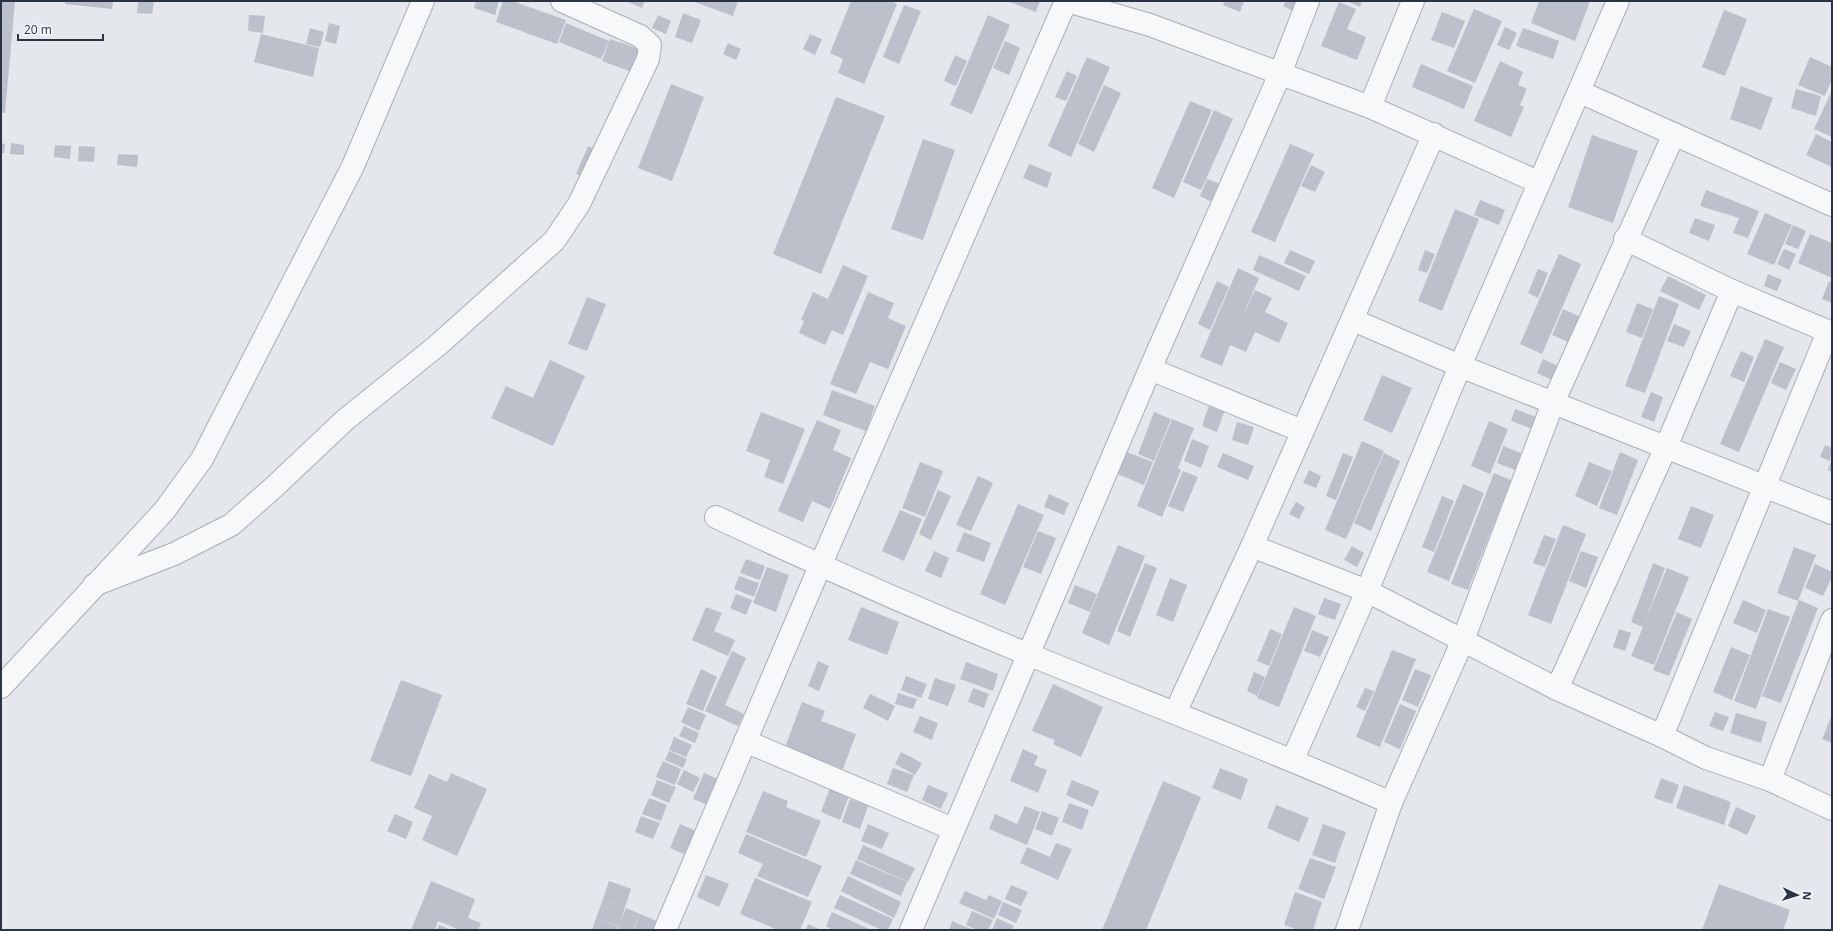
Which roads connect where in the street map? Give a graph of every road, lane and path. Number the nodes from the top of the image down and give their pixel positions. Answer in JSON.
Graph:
{"nodes":[{"id":1,"x":423,"y":1,"type":"edge"},
{"id":2,"x":562,"y":1,"type":"edge"},
{"id":3,"x":1067,"y":1,"type":"edge"},
{"id":4,"x":1308,"y":1,"type":"edge"},
{"id":5,"x":1413,"y":1,"type":"edge"},
{"id":6,"x":1618,"y":1,"type":"edge"},
{"id":7,"x":1280,"y":74,"type":"junction"},
{"id":8,"x":1580,"y":92,"type":"junction"},
{"id":9,"x":1370,"y":107,"type":"junction"},
{"id":10,"x":1434,"y":134,"type":"junction"},
{"id":11,"x":1674,"y":134,"type":"junction"},
{"id":12,"x":1538,"y":182,"type":"junction"},
{"id":13,"x":1832,"y":205,"type":"edge"},
{"id":14,"x":1625,"y":239,"type":"junction"},
{"id":15,"x":1732,"y":291,"type":"junction"},
{"id":16,"x":1353,"y":320,"type":"junction"},
{"id":17,"x":1830,"y":332,"type":"edge"},
{"id":18,"x":1460,"y":366,"type":"junction"},
{"id":19,"x":1150,"y":369,"type":"junction"},
{"id":20,"x":1553,"y":402,"type":"junction"},
{"id":21,"x":1302,"y":431,"type":"junction"},
{"id":22,"x":1666,"y":448,"type":"junction"},
{"id":23,"x":1765,"y":487,"type":"junction"},
{"id":24,"x":1832,"y":513,"type":"edge"},
{"id":25,"x":716,"y":517,"type":"dead end"},
{"id":26,"x":1252,"y":546,"type":"junction"},
{"id":27,"x":820,"y":566,"type":"junction"},
{"id":28,"x":94,"y":585,"type":"junction"},
{"id":29,"x":1367,"y":591,"type":"junction"},
{"id":30,"x":1832,"y":620,"type":"edge"},
{"id":31,"x":1463,"y":640,"type":"junction"},
{"id":32,"x":1028,"y":654,"type":"junction"},
{"id":33,"x":1,"y":687,"type":"edge"},
{"id":34,"x":1557,"y":689,"type":"junction"},
{"id":35,"x":1175,"y":713,"type":"junction"},
{"id":36,"x":1662,"y":736,"type":"junction"},
{"id":37,"x":745,"y":741,"type":"junction"},
{"id":38,"x":1293,"y":759,"type":"junction"},
{"id":39,"x":1770,"y":780,"type":"junction"},
{"id":40,"x":1391,"y":803,"type":"junction"},
{"id":41,"x":1832,"y":809,"type":"edge"},
{"id":42,"x":953,"y":829,"type":"junction"},
{"id":43,"x":665,"y":930,"type":"edge"},
{"id":44,"x":911,"y":930,"type":"edge"},
{"id":45,"x":1347,"y":930,"type":"edge"}],
"edges":[{"from":1,"to":28,"type":"street"},
{"from":2,"to":28,"type":"street"},
{"from":3,"to":7,"type":"street"},
{"from":3,"to":27,"type":"street"},
{"from":4,"to":7,"type":"street"},
{"from":5,"to":9,"type":"street"},
{"from":6,"to":8,"type":"street"},
{"from":7,"to":9,"type":"street"},
{"from":7,"to":19,"type":"street"},
{"from":8,"to":11,"type":"street"},
{"from":8,"to":12,"type":"street"},
{"from":9,"to":10,"type":"street"},
{"from":10,"to":12,"type":"street"},
{"from":10,"to":16,"type":"street"},
{"from":11,"to":13,"type":"street"},
{"from":11,"to":14,"type":"street"},
{"from":12,"to":18,"type":"street"},
{"from":14,"to":15,"type":"street"},
{"from":14,"to":20,"type":"street"},
{"from":15,"to":17,"type":"street"},
{"from":15,"to":22,"type":"street"},
{"from":16,"to":18,"type":"street"},
{"from":16,"to":21,"type":"street"},
{"from":17,"to":23,"type":"street"},
{"from":18,"to":20,"type":"street"},
{"from":18,"to":29,"type":"street"},
{"from":19,"to":21,"type":"street"},
{"from":19,"to":32,"type":"street"},
{"from":20,"to":22,"type":"street"},
{"from":20,"to":31,"type":"street"},
{"from":21,"to":26,"type":"street"},
{"from":22,"to":23,"type":"street"},
{"from":22,"to":34,"type":"street"},
{"from":23,"to":24,"type":"street"},
{"from":23,"to":36,"type":"street"},
{"from":25,"to":27,"type":"street"},
{"from":26,"to":29,"type":"street"},
{"from":26,"to":35,"type":"street"},
{"from":27,"to":32,"type":"street"},
{"from":27,"to":37,"type":"street"},
{"from":28,"to":33,"type":"street"},
{"from":29,"to":31,"type":"street"},
{"from":29,"to":38,"type":"street"},
{"from":30,"to":39,"type":"street"},
{"from":31,"to":34,"type":"street"},
{"from":31,"to":40,"type":"street"},
{"from":32,"to":35,"type":"street"},
{"from":32,"to":42,"type":"street"},
{"from":34,"to":36,"type":"street"},
{"from":35,"to":38,"type":"street"},
{"from":36,"to":39,"type":"street"},
{"from":37,"to":42,"type":"street"},
{"from":37,"to":43,"type":"street"},
{"from":38,"to":40,"type":"street"},
{"from":39,"to":41,"type":"street"},
{"from":40,"to":45,"type":"street"},
{"from":42,"to":44,"type":"street"}]}
